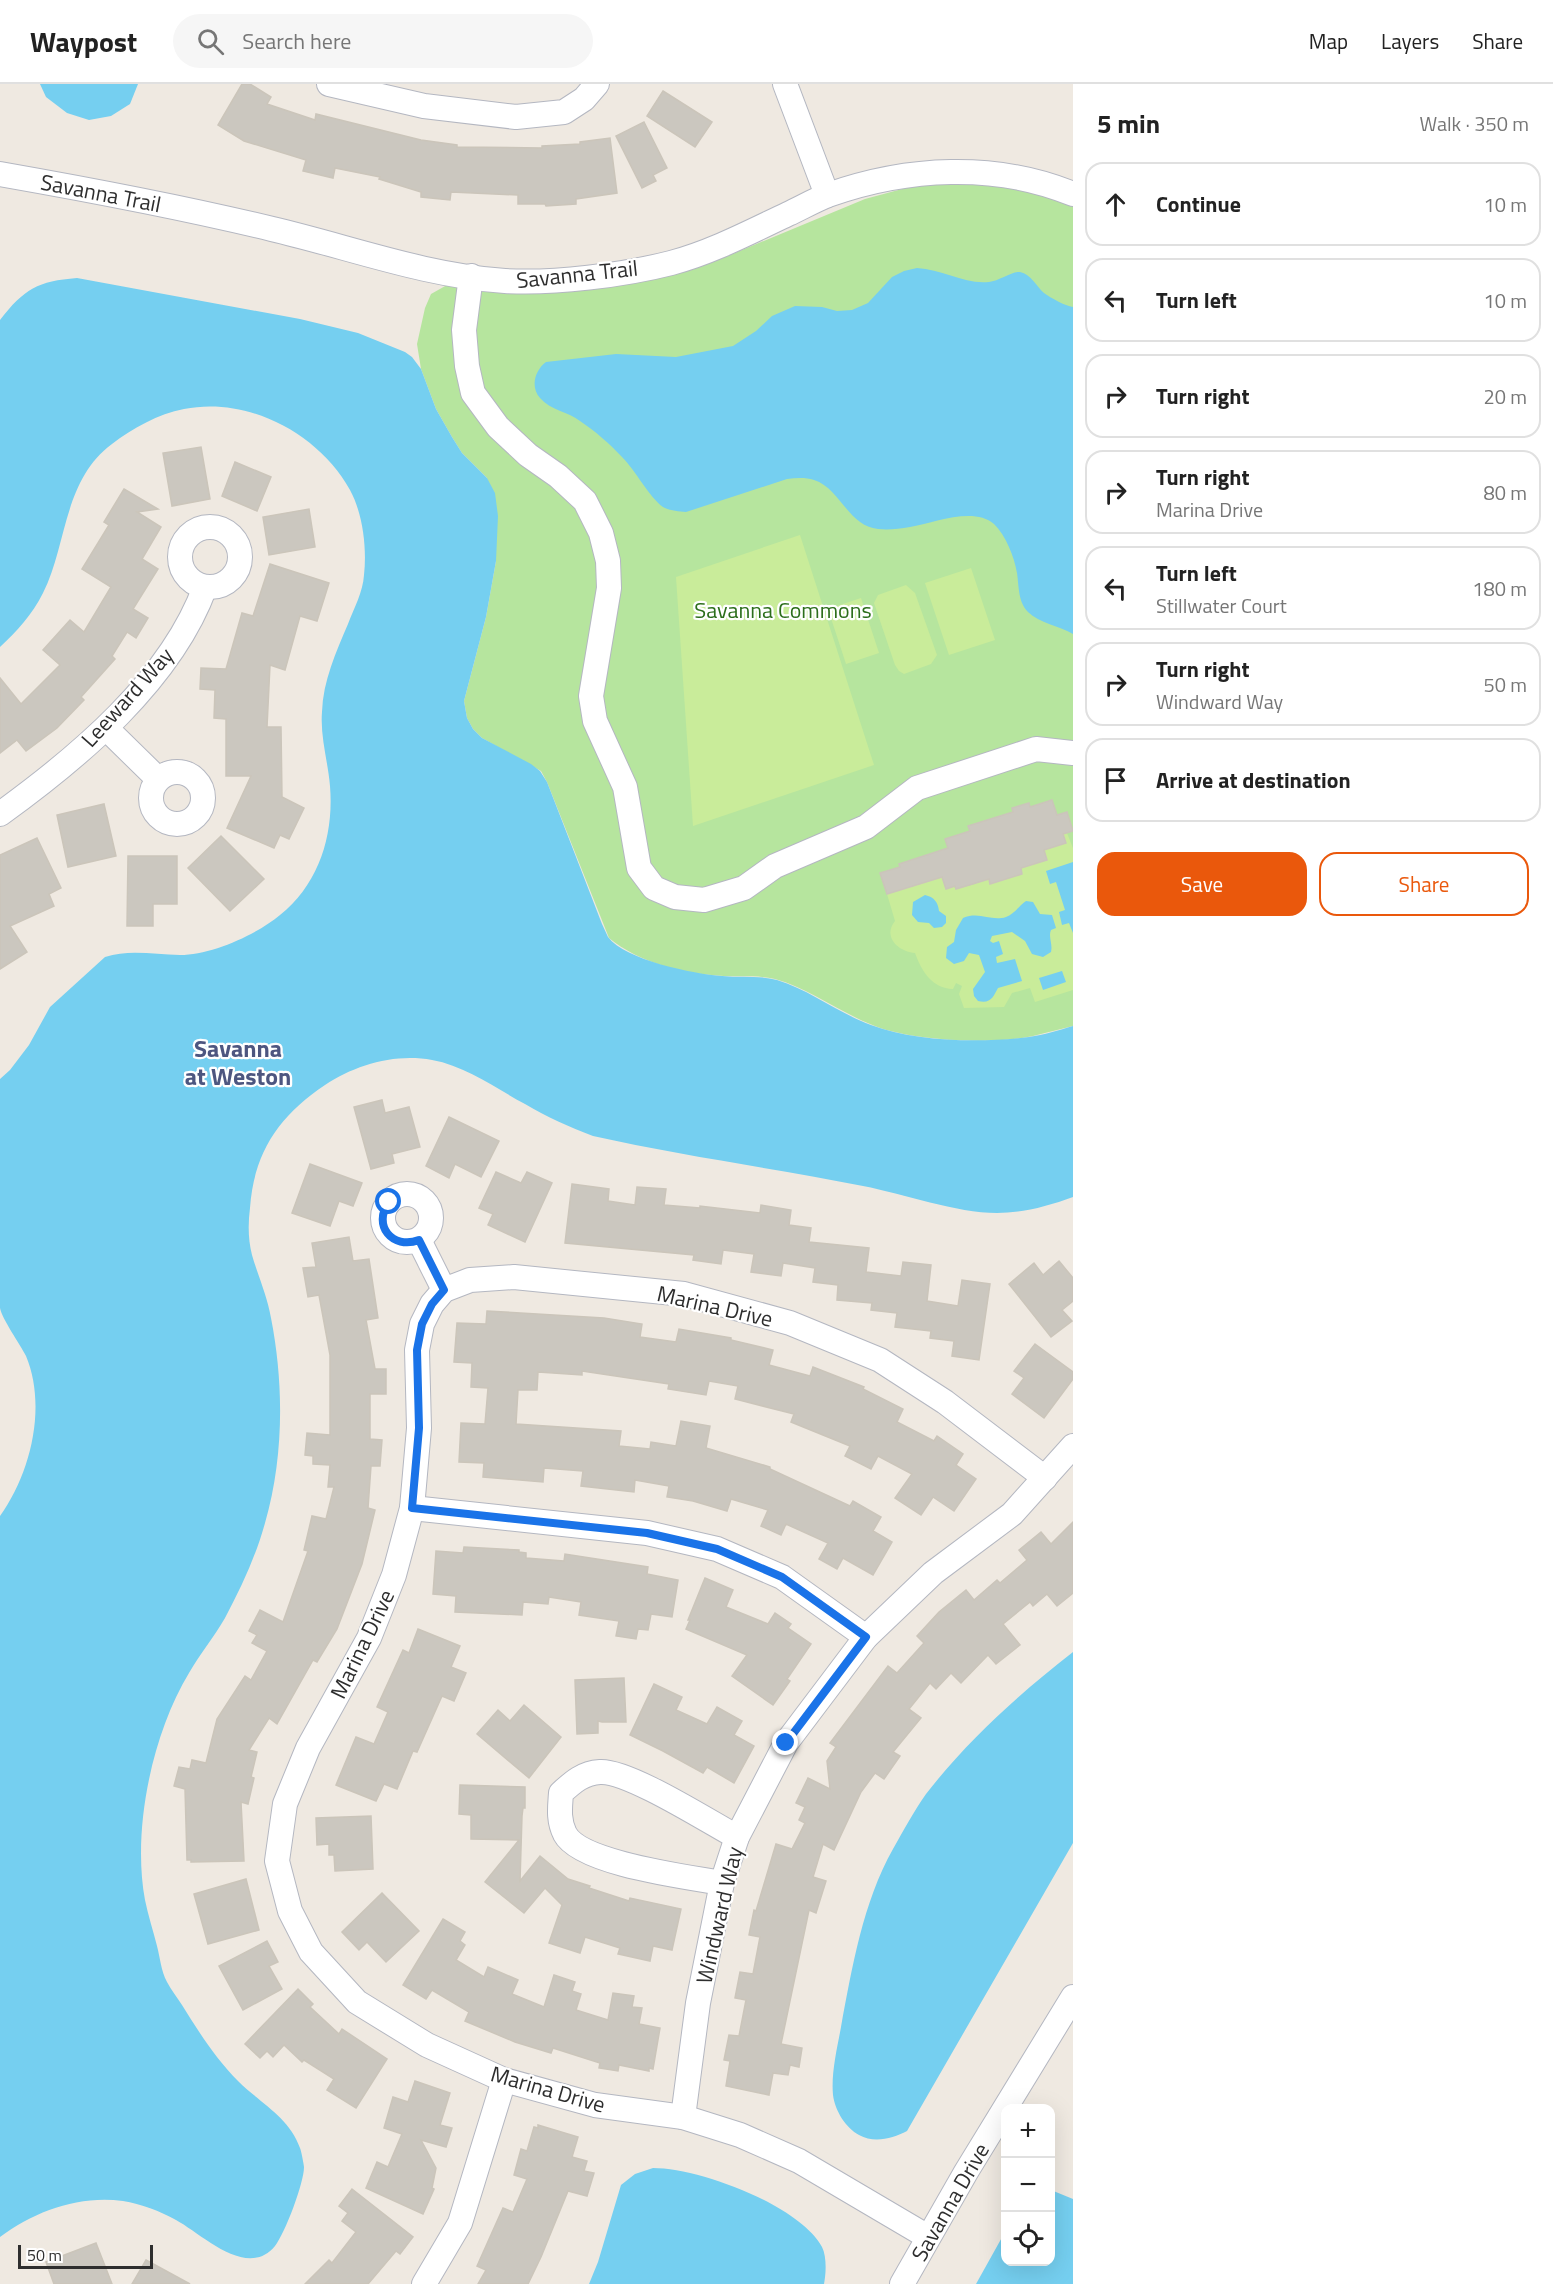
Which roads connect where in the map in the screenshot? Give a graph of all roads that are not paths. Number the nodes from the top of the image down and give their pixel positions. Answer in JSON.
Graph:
{"nodes":[{"id":1,"x":329,"y":84,"type":"edge"},
{"id":2,"x":597,"y":84,"type":"edge"},
{"id":3,"x":785,"y":84,"type":"edge"},
{"id":4,"x":0,"y":174,"type":"edge"},
{"id":5,"x":1073,"y":194,"type":"edge"},
{"id":6,"x":827,"y":195,"type":"junction"},
{"id":7,"x":471,"y":276,"type":"junction"},
{"id":8,"x":205,"y":586,"type":"dead end"},
{"id":9,"x":106,"y":728,"type":"junction"},
{"id":10,"x":1073,"y":753,"type":"edge"},
{"id":11,"x":158,"y":779,"type":"dead end"},
{"id":12,"x":0,"y":814,"type":"edge"},
{"id":13,"x":419,"y":1240,"type":"dead end"},
{"id":14,"x":444,"y":1290,"type":"junction"},
{"id":15,"x":1073,"y":1446,"type":"edge"},
{"id":16,"x":1045,"y":1478,"type":"junction"},
{"id":17,"x":412,"y":1508,"type":"junction"},
{"id":18,"x":866,"y":1637,"type":"junction"},
{"id":19,"x":737,"y":1837,"type":"junction"},
{"id":20,"x":722,"y":1883,"type":"junction"},
{"id":21,"x":1073,"y":1997,"type":"edge"},
{"id":22,"x":504,"y":2080,"type":"junction"},
{"id":23,"x":682,"y":2117,"type":"junction"},
{"id":24,"x":928,"y":2237,"type":"junction"},
{"id":25,"x":424,"y":2284,"type":"edge"},
{"id":26,"x":902,"y":2284,"type":"edge"}],
"edges":[{"from":1,"to":2,"type":"street"},
{"from":3,"to":6,"type":"street"},
{"from":4,"to":7,"type":"street","name":"Savanna Trail"},
{"from":5,"to":6,"type":"street","name":"Savanna Trail"},
{"from":6,"to":7,"type":"street","name":"Savanna Trail"},
{"from":7,"to":10,"type":"street"},
{"from":8,"to":9,"type":"street","name":"Leeward Way"},
{"from":9,"to":11,"type":"street"},
{"from":9,"to":12,"type":"street","name":"Leeward Way"},
{"from":13,"to":14,"type":"street"},
{"from":14,"to":16,"type":"street","name":"Marina Drive"},
{"from":14,"to":17,"type":"street","name":"Marina Drive"},
{"from":15,"to":16,"type":"street","name":"Windward Way"},
{"from":16,"to":18,"type":"street","name":"Windward Way"},
{"from":17,"to":18,"type":"street"},
{"from":17,"to":22,"type":"street","name":"Marina Drive"},
{"from":18,"to":19,"type":"street","name":"Windward Way"},
{"from":19,"to":20,"type":"street","name":"Windward Way"},
{"from":19,"to":20,"type":"street"},
{"from":20,"to":23,"type":"street","name":"Windward Way"},
{"from":21,"to":24,"type":"street","name":"Savanna Drive"},
{"from":22,"to":23,"type":"street","name":"Marina Drive"},
{"from":22,"to":25,"type":"street"},
{"from":23,"to":24,"type":"street","name":"Marina Drive"},
{"from":24,"to":26,"type":"street","name":"Savanna Drive"}]}
